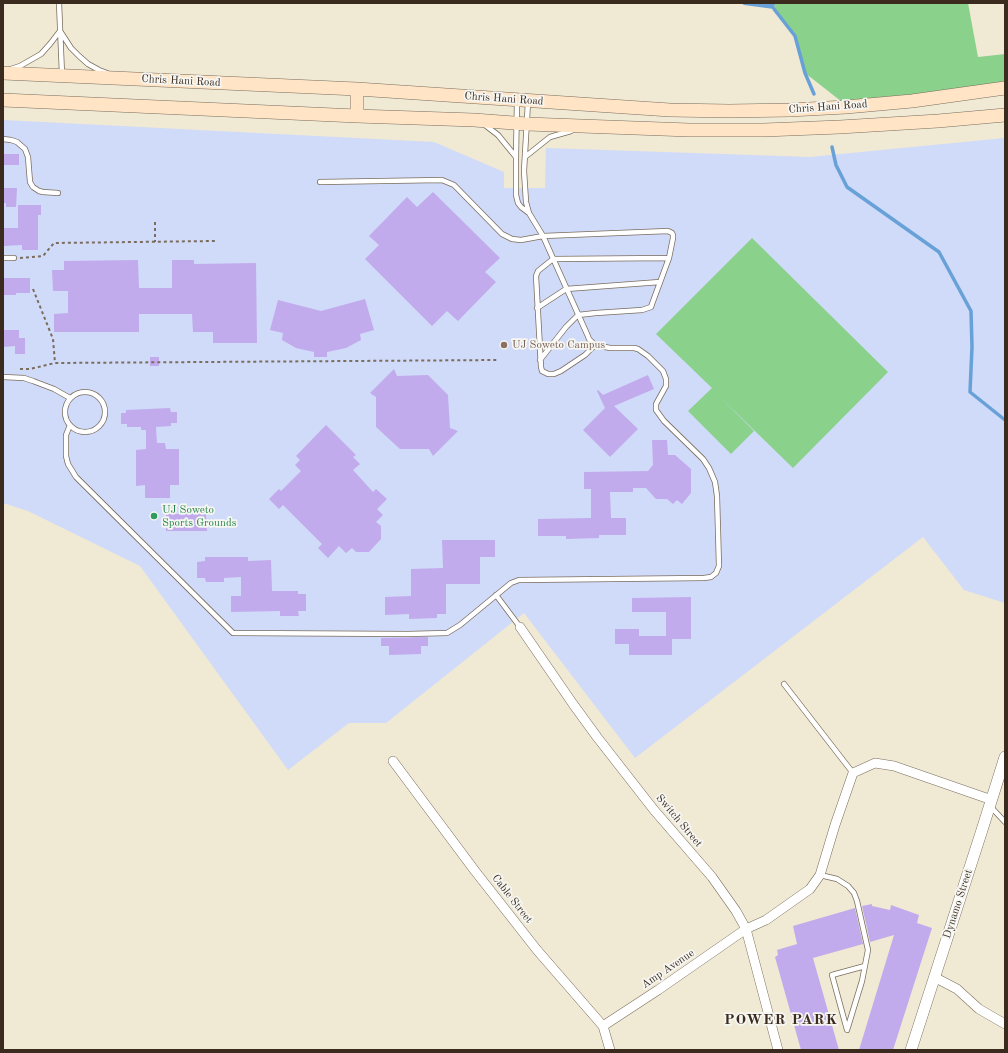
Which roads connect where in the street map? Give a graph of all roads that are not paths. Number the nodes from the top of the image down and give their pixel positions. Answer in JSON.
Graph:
{"nodes":[{"id":1,"x":59,"y":3,"type":"edge"},
{"id":2,"x":60,"y":30,"type":"junction"},
{"id":3,"x":3,"y":72,"type":"edge"},
{"id":4,"x":62,"y":76,"type":"junction"},
{"id":5,"x":122,"y":78,"type":"junction"},
{"id":6,"x":1005,"y":88,"type":"edge"},
{"id":7,"x":357,"y":89,"type":"junction"},
{"id":8,"x":3,"y":100,"type":"edge"},
{"id":9,"x":523,"y":100,"type":"junction"},
{"id":10,"x":1005,"y":114,"type":"edge"},
{"id":11,"x":357,"y":116,"type":"junction"},
{"id":12,"x":474,"y":120,"type":"junction"},
{"id":13,"x":522,"y":123,"type":"junction"},
{"id":14,"x":594,"y":127,"type":"junction"},
{"id":15,"x":3,"y":139,"type":"edge"},
{"id":16,"x":516,"y":157,"type":"junction"},
{"id":17,"x":525,"y":157,"type":"junction"},
{"id":18,"x":320,"y":182,"type":"dead end"},
{"id":19,"x":58,"y":193,"type":"dead end"},
{"id":20,"x":529,"y":213,"type":"junction"},
{"id":21,"x":543,"y":236,"type":"junction"},
{"id":22,"x":3,"y":258,"type":"edge"},
{"id":23,"x":14,"y":258,"type":"road end"},
{"id":24,"x":669,"y":258,"type":"junction"},
{"id":25,"x":553,"y":259,"type":"junction"},
{"id":26,"x":660,"y":282,"type":"junction"},
{"id":27,"x":566,"y":289,"type":"junction"},
{"id":28,"x":537,"y":308,"type":"junction"},
{"id":29,"x":578,"y":316,"type":"junction"},
{"id":30,"x":595,"y":345,"type":"junction"},
{"id":31,"x":540,"y":360,"type":"junction"},
{"id":32,"x":3,"y":377,"type":"edge"},
{"id":33,"x":70,"y":398,"type":"junction"},
{"id":34,"x":70,"y":425,"type":"junction"},
{"id":35,"x":496,"y":595,"type":"junction"},
{"id":36,"x":520,"y":628,"type":"joint"},
{"id":37,"x":784,"y":684,"type":"dead end"},
{"id":38,"x":1005,"y":757,"type":"edge"},
{"id":39,"x":393,"y":761,"type":"dead end"},
{"id":40,"x":853,"y":773,"type":"junction"},
{"id":41,"x":991,"y":803,"type":"junction"},
{"id":42,"x":1005,"y":822,"type":"edge"},
{"id":43,"x":820,"y":875,"type":"junction"},
{"id":44,"x":746,"y":929,"type":"junction"},
{"id":45,"x":865,"y":966,"type":"junction"},
{"id":46,"x":934,"y":977,"type":"junction"},
{"id":47,"x":1005,"y":1024,"type":"edge"},
{"id":48,"x":603,"y":1026,"type":"junction"},
{"id":49,"x":610,"y":1050,"type":"edge"},
{"id":50,"x":778,"y":1050,"type":"edge"},
{"id":51,"x":911,"y":1050,"type":"edge"}],
"edges":[{"from":1,"to":2,"type":"lane"},
{"from":2,"to":3,"type":"lane"},
{"from":2,"to":4,"type":"lane"},
{"from":2,"to":5,"type":"lane"},
{"from":3,"to":4,"type":"main road","name":"Chris Hani Road"},
{"from":4,"to":5,"type":"main road","name":"Chris Hani Road"},
{"from":5,"to":7,"type":"main road","name":"Chris Hani Road"},
{"from":6,"to":9,"type":"main road","name":"Chris Hani Road"},
{"from":7,"to":9,"type":"main road","name":"Chris Hani Road"},
{"from":7,"to":11,"type":"main road"},
{"from":8,"to":11,"type":"main road","name":"Chris Hani Road"},
{"from":9,"to":13,"type":"lane"},
{"from":9,"to":13,"type":"lane"},
{"from":10,"to":14,"type":"main road","name":"Chris Hani Road"},
{"from":11,"to":12,"type":"main road","name":"Chris Hani Road"},
{"from":12,"to":13,"type":"main road","name":"Chris Hani Road"},
{"from":12,"to":16,"type":"lane"},
{"from":13,"to":14,"type":"main road","name":"Chris Hani Road"},
{"from":13,"to":16,"type":"lane"},
{"from":13,"to":17,"type":"lane"},
{"from":14,"to":17,"type":"lane"},
{"from":15,"to":19,"type":"lane"},
{"from":16,"to":20,"type":"lane"},
{"from":17,"to":20,"type":"lane"},
{"from":18,"to":21,"type":"lane"},
{"from":20,"to":21,"type":"lane"},
{"from":21,"to":24,"type":"lane"},
{"from":21,"to":25,"type":"lane"},
{"from":22,"to":23,"type":"lane"},
{"from":24,"to":25,"type":"lane"},
{"from":24,"to":26,"type":"lane"},
{"from":25,"to":27,"type":"lane"},
{"from":25,"to":28,"type":"lane"},
{"from":26,"to":27,"type":"lane"},
{"from":26,"to":29,"type":"lane"},
{"from":27,"to":28,"type":"lane"},
{"from":27,"to":29,"type":"lane"},
{"from":28,"to":31,"type":"lane"},
{"from":29,"to":30,"type":"lane"},
{"from":29,"to":31,"type":"lane"},
{"from":30,"to":31,"type":"lane"},
{"from":30,"to":35,"type":"lane"},
{"from":32,"to":33,"type":"lane"},
{"from":33,"to":34,"type":"lane"},
{"from":33,"to":34,"type":"lane"},
{"from":34,"to":35,"type":"lane"},
{"from":35,"to":36,"type":"lane"},
{"from":36,"to":44,"type":"street","name":"Switch Street"},
{"from":37,"to":40,"type":"lane"},
{"from":38,"to":41,"type":"street","name":"Dynamo Street"},
{"from":39,"to":48,"type":"street","name":"Cable Street"},
{"from":40,"to":41,"type":"street"},
{"from":40,"to":43,"type":"street"},
{"from":41,"to":42,"type":"lane"},
{"from":41,"to":46,"type":"street","name":"Dynamo Street"},
{"from":43,"to":44,"type":"street","name":"Amp Avenue"},
{"from":43,"to":45,"type":"lane"},
{"from":44,"to":48,"type":"street","name":"Amp Avenue"},
{"from":44,"to":50,"type":"street","name":"Switch Street"},
{"from":45,"to":45,"type":"lane"},
{"from":46,"to":47,"type":"street"},
{"from":46,"to":51,"type":"street","name":"Dynamo Street"},
{"from":48,"to":49,"type":"street","name":"Cable Street"}]}
